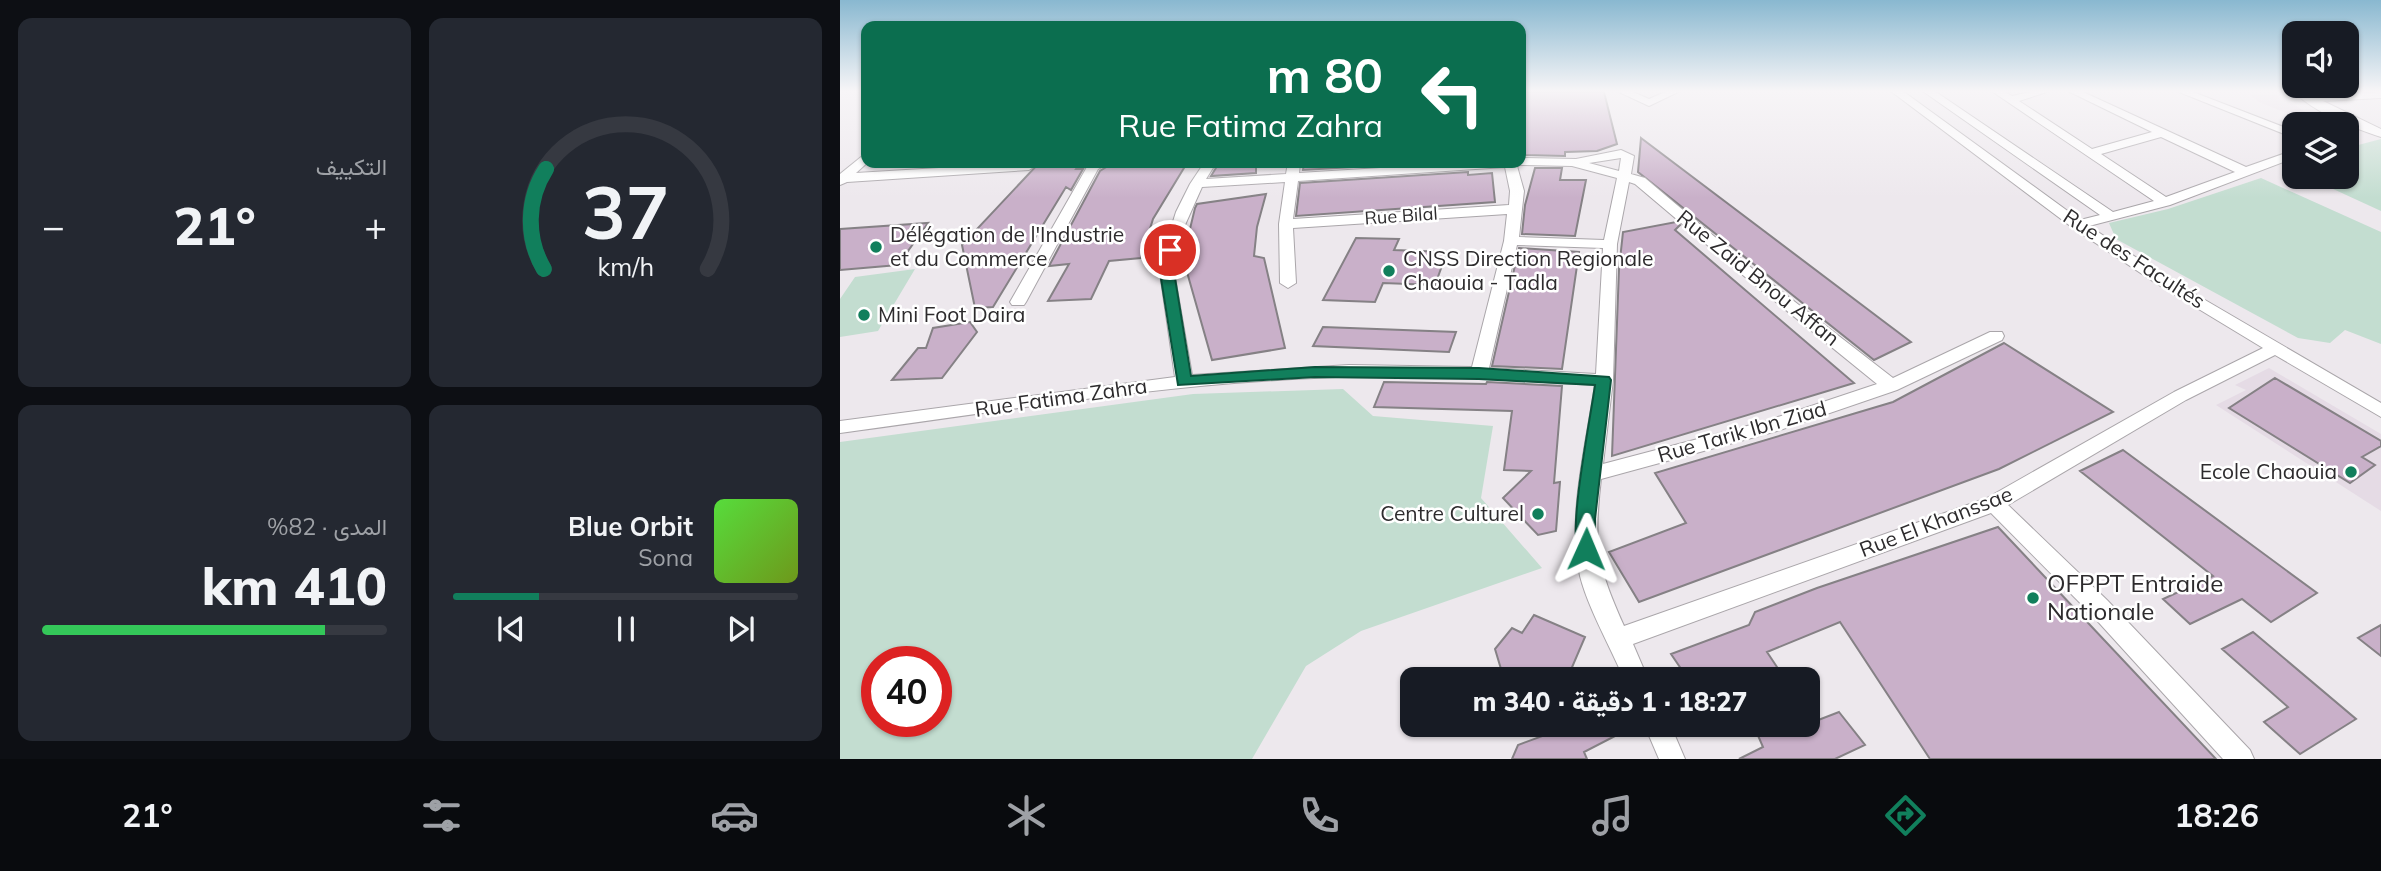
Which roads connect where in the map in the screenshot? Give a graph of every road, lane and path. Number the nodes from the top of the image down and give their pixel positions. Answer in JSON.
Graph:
{"nodes":[{"id":1,"x":1945,"y":127,"type":"edge"},
{"id":2,"x":1980,"y":127,"type":"edge"},
{"id":3,"x":2052,"y":127,"type":"edge"},
{"id":4,"x":2149,"y":127,"type":"edge"},
{"id":5,"x":2171,"y":127,"type":"edge"},
{"id":6,"x":2368,"y":128,"type":"joint"},
{"id":7,"x":2175,"y":129,"type":"junction"},
{"id":8,"x":2359,"y":131,"type":"edge"},
{"id":9,"x":2161,"y":133,"type":"junction"},
{"id":10,"x":2381,"y":133,"type":"edge"},
{"id":11,"x":2091,"y":153,"type":"junction"},
{"id":12,"x":2282,"y":158,"type":"edge"},
{"id":13,"x":861,"y":162,"type":"edge"},
{"id":14,"x":1526,"y":162,"type":"edge"},
{"id":15,"x":1573,"y":162,"type":"junction"},
{"id":16,"x":2260,"y":166,"type":"junction"},
{"id":17,"x":959,"y":168,"type":"edge"},
{"id":18,"x":1092,"y":168,"type":"edge"},
{"id":19,"x":1207,"y":168,"type":"edge"},
{"id":20,"x":1293,"y":168,"type":"edge"},
{"id":21,"x":1439,"y":168,"type":"edge"},
{"id":22,"x":1514,"y":168,"type":"edge"},
{"id":23,"x":2244,"y":171,"type":"junction"},
{"id":24,"x":1623,"y":174,"type":"junction"},
{"id":25,"x":1292,"y":178,"type":"junction"},
{"id":26,"x":842,"y":180,"type":"edge"},
{"id":27,"x":1193,"y":191,"type":"junction"},
{"id":28,"x":2165,"y":202,"type":"junction"},
{"id":29,"x":1515,"y":209,"type":"junction"},
{"id":30,"x":2112,"y":217,"type":"junction"},
{"id":31,"x":1286,"y":224,"type":"junction"},
{"id":32,"x":2078,"y":225,"type":"junction"},
{"id":33,"x":1511,"y":241,"type":"junction"},
{"id":34,"x":1610,"y":244,"type":"junction"},
{"id":35,"x":1288,"y":283,"type":"dead end"},
{"id":36,"x":1018,"y":302,"type":"dead end"},
{"id":37,"x":1996,"y":336,"type":"dead end"},
{"id":38,"x":2274,"y":349,"type":"junction"},
{"id":39,"x":1479,"y":373,"type":"junction"},
{"id":40,"x":1604,"y":380,"type":"junction"},
{"id":41,"x":1184,"y":381,"type":"junction"},
{"id":42,"x":1891,"y":386,"type":"junction"},
{"id":43,"x":2381,"y":411,"type":"edge"},
{"id":44,"x":840,"y":427,"type":"edge"},
{"id":45,"x":1592,"y":474,"type":"junction"},
{"id":46,"x":1994,"y":503,"type":"junction"},
{"id":47,"x":1618,"y":639,"type":"junction"},
{"id":48,"x":1631,"y":667,"type":"edge"},
{"id":49,"x":1663,"y":737,"type":"edge"},
{"id":50,"x":1672,"y":759,"type":"edge"},
{"id":51,"x":2241,"y":759,"type":"edge"}],
"edges":[{"from":1,"to":32,"type":"street","name":"Rue des Facultés"},
{"from":2,"to":30,"type":"street"},
{"from":3,"to":11,"type":"street"},
{"from":4,"to":9,"type":"street"},
{"from":5,"to":7,"type":"street"},
{"from":6,"to":8,"type":"street"},
{"from":6,"to":10,"type":"street"},
{"from":7,"to":9,"type":"street"},
{"from":7,"to":16,"type":"street"},
{"from":9,"to":11,"type":"street"},
{"from":9,"to":23,"type":"street"},
{"from":11,"to":28,"type":"street"},
{"from":12,"to":16,"type":"street"},
{"from":13,"to":26,"type":"street"},
{"from":14,"to":15,"type":"street"},
{"from":15,"to":24,"type":"street"},
{"from":15,"to":24,"type":"street"},
{"from":16,"to":23,"type":"street"},
{"from":17,"to":26,"type":"street"},
{"from":18,"to":36,"type":"street"},
{"from":19,"to":27,"type":"street"},
{"from":20,"to":25,"type":"street"},
{"from":21,"to":25,"type":"street"},
{"from":22,"to":29,"type":"street"},
{"from":23,"to":28,"type":"street"},
{"from":24,"to":34,"type":"street"},
{"from":24,"to":42,"type":"street","name":"Rue Zaid Bnou Affan"},
{"from":25,"to":27,"type":"street"},
{"from":25,"to":31,"type":"street"},
{"from":27,"to":41,"type":"street"},
{"from":28,"to":30,"type":"street"},
{"from":29,"to":31,"type":"street","name":"Rue Bilal"},
{"from":29,"to":33,"type":"street"},
{"from":30,"to":32,"type":"street"},
{"from":31,"to":35,"type":"street"},
{"from":32,"to":38,"type":"street","name":"Rue des Facultés"},
{"from":33,"to":34,"type":"street"},
{"from":33,"to":39,"type":"street"},
{"from":34,"to":40,"type":"street"},
{"from":37,"to":42,"type":"street","name":"Rue Tarik Ibn Ziad"},
{"from":38,"to":43,"type":"street","name":"Rue des Facultés"},
{"from":38,"to":46,"type":"street","name":"Rue El Khanssae"},
{"from":39,"to":40,"type":"street","name":"Rue Fatima Zahra"},
{"from":39,"to":41,"type":"street","name":"Rue Fatima Zahra"},
{"from":40,"to":45,"type":"street"},
{"from":41,"to":44,"type":"street","name":"Rue Fatima Zahra"},
{"from":42,"to":45,"type":"street","name":"Rue Tarik Ibn Ziad"},
{"from":45,"to":47,"type":"street"},
{"from":46,"to":47,"type":"street","name":"Rue El Khanssae"},
{"from":46,"to":51,"type":"street"},
{"from":47,"to":48,"type":"street"},
{"from":49,"to":50,"type":"street"}]}
